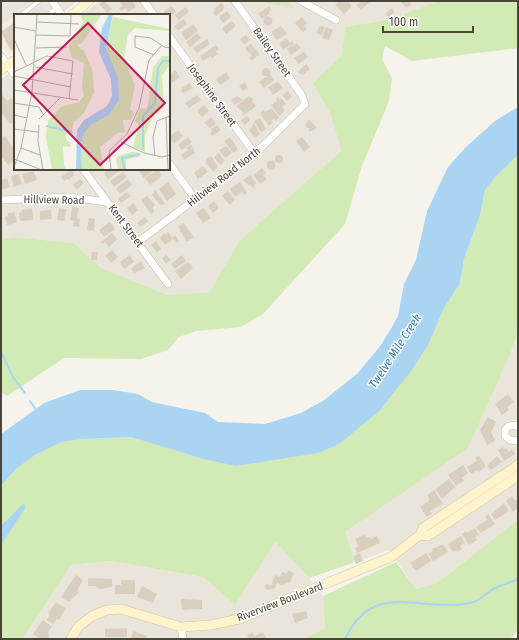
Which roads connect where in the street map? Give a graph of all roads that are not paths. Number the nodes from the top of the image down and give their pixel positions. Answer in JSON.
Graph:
{"nodes":[{"id":1,"x":39,"y":1,"type":"edge"},
{"id":2,"x":52,"y":1,"type":"edge"},
{"id":3,"x":89,"y":1,"type":"edge"},
{"id":4,"x":144,"y":1,"type":"edge"},
{"id":5,"x":236,"y":1,"type":"edge"},
{"id":6,"x":302,"y":1,"type":"edge"},
{"id":7,"x":57,"y":8,"type":"junction"},
{"id":8,"x":22,"y":14,"type":"edge"},
{"id":9,"x":48,"y":14,"type":"edge"},
{"id":10,"x":61,"y":14,"type":"edge"},
{"id":11,"x":73,"y":14,"type":"edge"},
{"id":12,"x":153,"y":14,"type":"edge"},
{"id":13,"x":336,"y":20,"type":"dead end"},
{"id":14,"x":170,"y":37,"type":"edge"},
{"id":15,"x":1,"y":56,"type":"edge"},
{"id":16,"x":8,"y":65,"type":"edge"},
{"id":17,"x":14,"y":74,"type":"edge"},
{"id":18,"x":304,"y":105,"type":"joint"},
{"id":19,"x":255,"y":154,"type":"junction"},
{"id":20,"x":170,"y":164,"type":"edge"},
{"id":21,"x":84,"y":170,"type":"edge"},
{"id":22,"x":1,"y":200,"type":"edge"},
{"id":23,"x":196,"y":200,"type":"junction"},
{"id":24,"x":107,"y":202,"type":"junction"},
{"id":25,"x":138,"y":242,"type":"junction"},
{"id":26,"x":168,"y":284,"type":"dead end"},
{"id":27,"x":518,"y":427,"type":"edge"},
{"id":28,"x":518,"y":441,"type":"edge"},
{"id":29,"x":518,"y":465,"type":"edge"},
{"id":30,"x":518,"y":476,"type":"edge"},
{"id":31,"x":465,"y":506,"type":"junction"},
{"id":32,"x":180,"y":627,"type":"junction"},
{"id":33,"x":71,"y":639,"type":"edge"},
{"id":34,"x":183,"y":639,"type":"edge"}],
"edges":[{"from":1,"to":8,"type":"lane"},
{"from":2,"to":7,"type":"street"},
{"from":3,"to":11,"type":"street"},
{"from":4,"to":12,"type":"street"},
{"from":5,"to":18,"type":"street","name":"Bailey Street"},
{"from":6,"to":13,"type":"street"},
{"from":7,"to":9,"type":"lane"},
{"from":7,"to":10,"type":"street"},
{"from":14,"to":19,"type":"street","name":"Josephine Street"},
{"from":15,"to":16,"type":"street"},
{"from":16,"to":17,"type":"street"},
{"from":18,"to":19,"type":"street","name":"Hillview Road North"},
{"from":19,"to":23,"type":"street","name":"Hillview Road North"},
{"from":20,"to":23,"type":"street"},
{"from":21,"to":24,"type":"street","name":"Kent Street"},
{"from":22,"to":24,"type":"street","name":"Hillview Road"},
{"from":23,"to":25,"type":"street","name":"Hillview Road North"},
{"from":24,"to":25,"type":"street","name":"Kent Street"},
{"from":25,"to":26,"type":"street","name":"Kent Street"},
{"from":27,"to":28,"type":"street"},
{"from":29,"to":31,"type":"street","name":"Riverview Boulevard"},
{"from":30,"to":31,"type":"street","name":"Riverview Boulevard"},
{"from":31,"to":32,"type":"street","name":"Riverview Boulevard"},
{"from":32,"to":33,"type":"street","name":"Riverview Boulevard"},
{"from":32,"to":34,"type":"street"}]}
